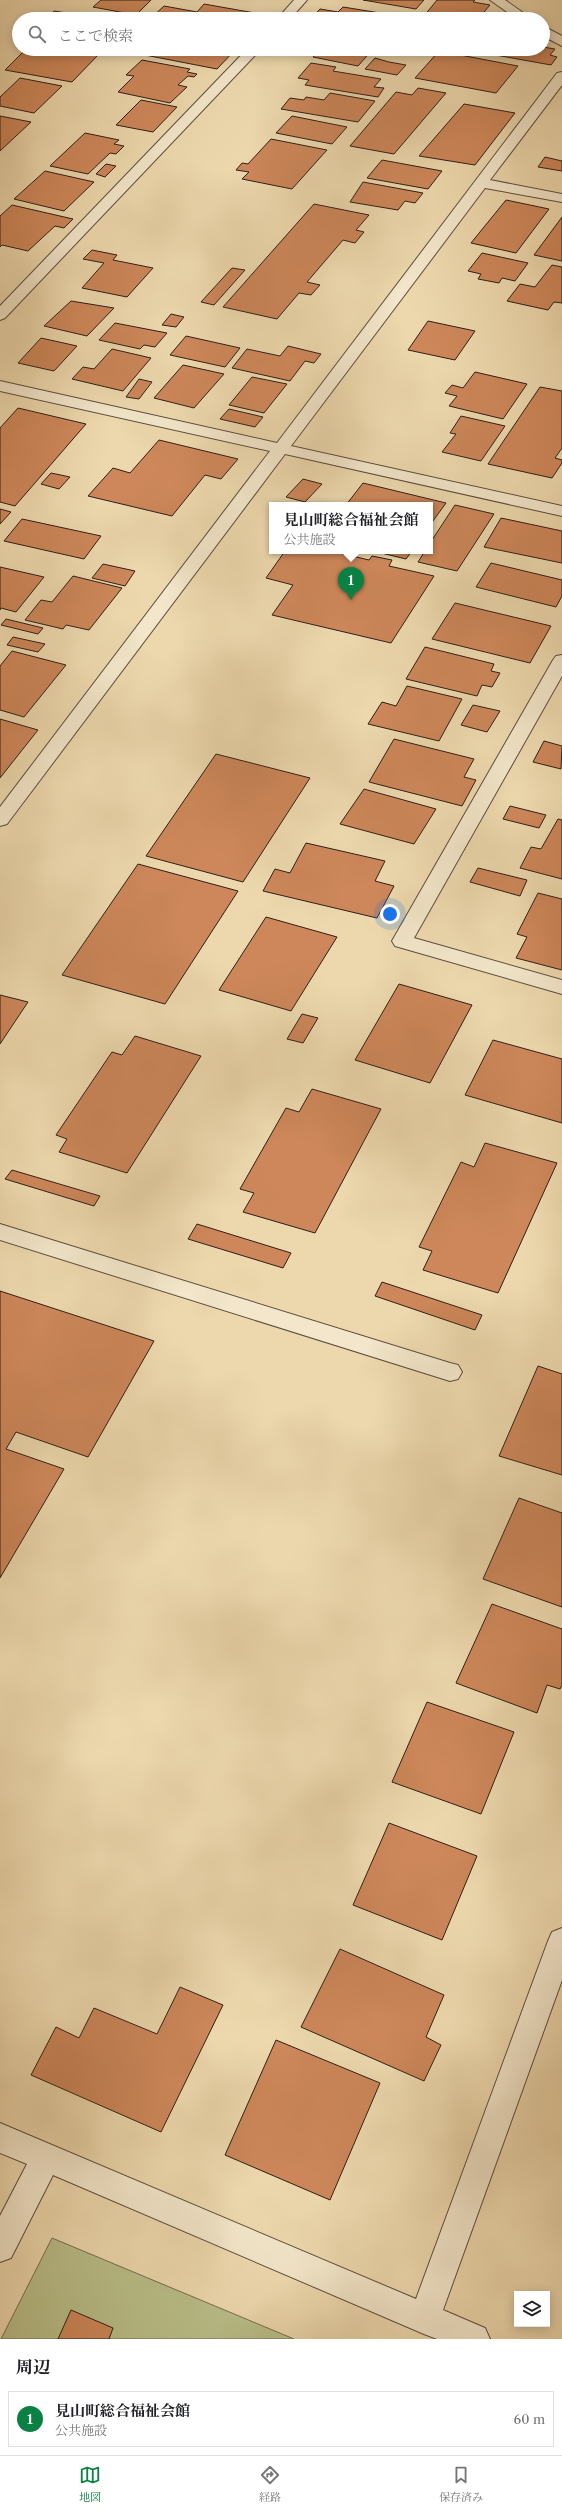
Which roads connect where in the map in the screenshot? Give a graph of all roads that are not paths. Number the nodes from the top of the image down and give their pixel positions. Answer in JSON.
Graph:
{"nodes":[{"id":1,"x":301,"y":0,"type":"edge"},
{"id":2,"x":496,"y":0,"type":"edge"},
{"id":3,"x":290,"y":12,"type":"edge"},
{"id":4,"x":515,"y":12,"type":"edge"},
{"id":5,"x":550,"y":34,"type":"edge"},
{"id":6,"x":562,"y":42,"type":"edge"},
{"id":7,"x":247,"y":56,"type":"edge"},
{"id":8,"x":562,"y":76,"type":"edge"},
{"id":9,"x":481,"y":183,"type":"junction"},
{"id":10,"x":562,"y":198,"type":"edge"},
{"id":11,"x":0,"y":315,"type":"edge"},
{"id":12,"x":0,"y":386,"type":"edge"},
{"id":13,"x":281,"y":450,"type":"junction"},
{"id":14,"x":562,"y":511,"type":"edge"},
{"id":15,"x":562,"y":660,"type":"edge"},
{"id":16,"x":0,"y":820,"type":"edge"},
{"id":17,"x":562,"y":987,"type":"edge"},
{"id":18,"x":0,"y":1232,"type":"edge"},
{"id":19,"x":450,"y":1372,"type":"dead end"},
{"id":20,"x":562,"y":1941,"type":"edge"},
{"id":21,"x":0,"y":2138,"type":"edge"},
{"id":22,"x":46,"y":2158,"type":"junction"},
{"id":23,"x":0,"y":2247,"type":"edge"},
{"id":24,"x":424,"y":2319,"type":"junction"},
{"id":25,"x":474,"y":2339,"type":"edge"}],
"edges":[{"from":1,"to":3,"type":"street"},
{"from":2,"to":4,"type":"street"},
{"from":5,"to":6,"type":"street"},
{"from":7,"to":11,"type":"street"},
{"from":8,"to":9,"type":"street"},
{"from":9,"to":10,"type":"street"},
{"from":9,"to":13,"type":"street"},
{"from":12,"to":13,"type":"street"},
{"from":13,"to":14,"type":"street"},
{"from":13,"to":16,"type":"street"},
{"from":15,"to":17,"type":"street"},
{"from":18,"to":19,"type":"street"},
{"from":20,"to":24,"type":"street"},
{"from":21,"to":22,"type":"street"},
{"from":22,"to":23,"type":"street"},
{"from":22,"to":24,"type":"street"},
{"from":24,"to":25,"type":"street"}]}
